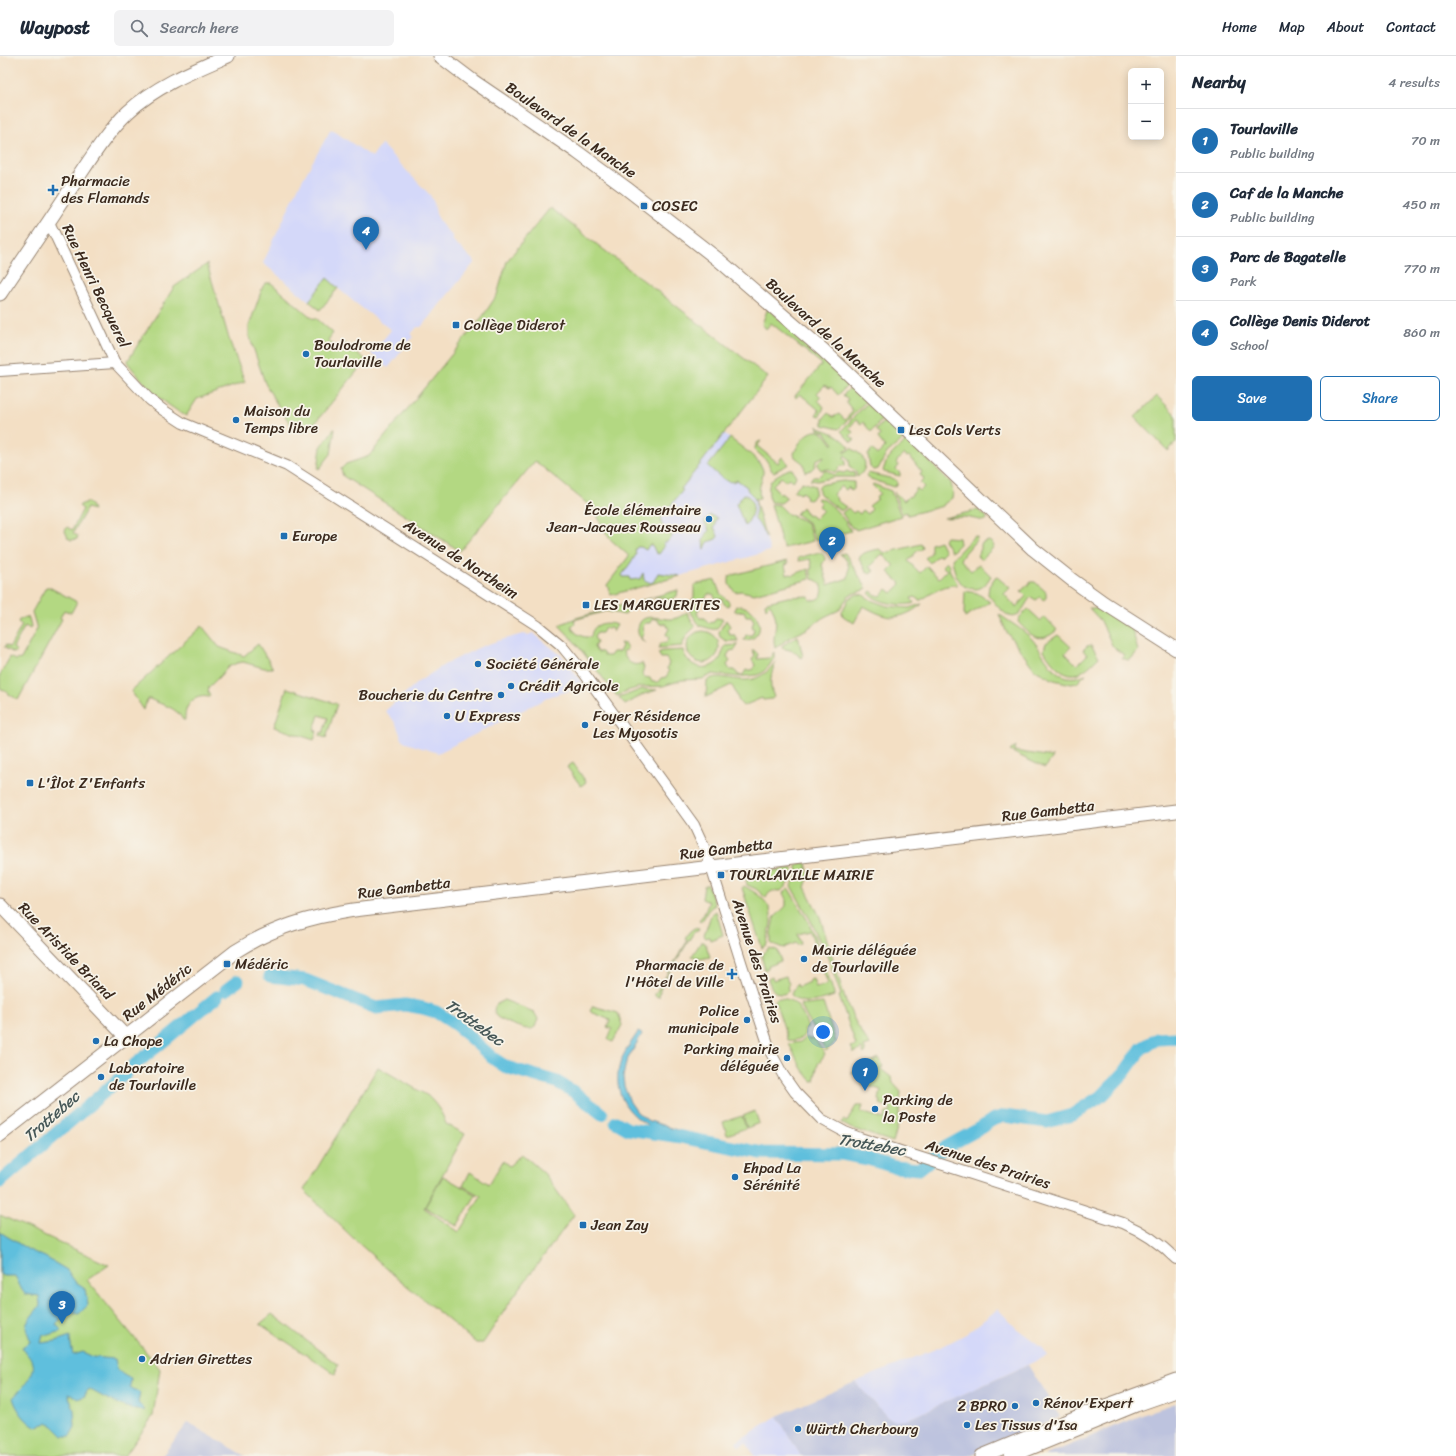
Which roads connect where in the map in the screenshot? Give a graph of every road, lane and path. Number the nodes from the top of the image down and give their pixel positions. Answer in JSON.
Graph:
{"nodes":[{"id":1,"x":228,"y":56,"type":"edge"},
{"id":2,"x":440,"y":56,"type":"edge"},
{"id":3,"x":49,"y":222,"type":"junction"},
{"id":4,"x":0,"y":294,"type":"edge"},
{"id":5,"x":115,"y":363,"type":"junction"},
{"id":6,"x":0,"y":371,"type":"edge"},
{"id":7,"x":1176,"y":649,"type":"edge"},
{"id":8,"x":1176,"y":811,"type":"edge"},
{"id":9,"x":710,"y":868,"type":"junction"},
{"id":10,"x":0,"y":905,"type":"edge"},
{"id":11,"x":281,"y":927,"type":"joint"},
{"id":12,"x":126,"y":1037,"type":"junction"},
{"id":13,"x":0,"y":1135,"type":"edge"},
{"id":14,"x":1176,"y":1259,"type":"edge"},
{"id":15,"x":1176,"y":1380,"type":"edge"},
{"id":16,"x":1176,"y":1390,"type":"edge"},
{"id":17,"x":982,"y":1456,"type":"edge"},
{"id":18,"x":1011,"y":1456,"type":"edge"}],
"edges":[{"from":1,"to":3,"type":"main road"},
{"from":2,"to":7,"type":"main road","name":"Boulevard de la Manche"},
{"from":3,"to":4,"type":"main road"},
{"from":3,"to":5,"type":"street","name":"Rue Henri Becquerel"},
{"from":5,"to":6,"type":"street"},
{"from":5,"to":9,"type":"street","name":"Avenue de Northeim"},
{"from":8,"to":9,"type":"main road","name":"Rue Gambetta"},
{"from":9,"to":11,"type":"main road","name":"Rue Gambetta"},
{"from":9,"to":14,"type":"street","name":"Avenue des Prairies"},
{"from":10,"to":12,"type":"main road","name":"Rue Aristide Briand"},
{"from":11,"to":12,"type":"main road","name":"Rue Médéric"},
{"from":12,"to":13,"type":"main road","name":"Rue Médéric"},
{"from":15,"to":17,"type":"main road"},
{"from":16,"to":18,"type":"main road"}]}
